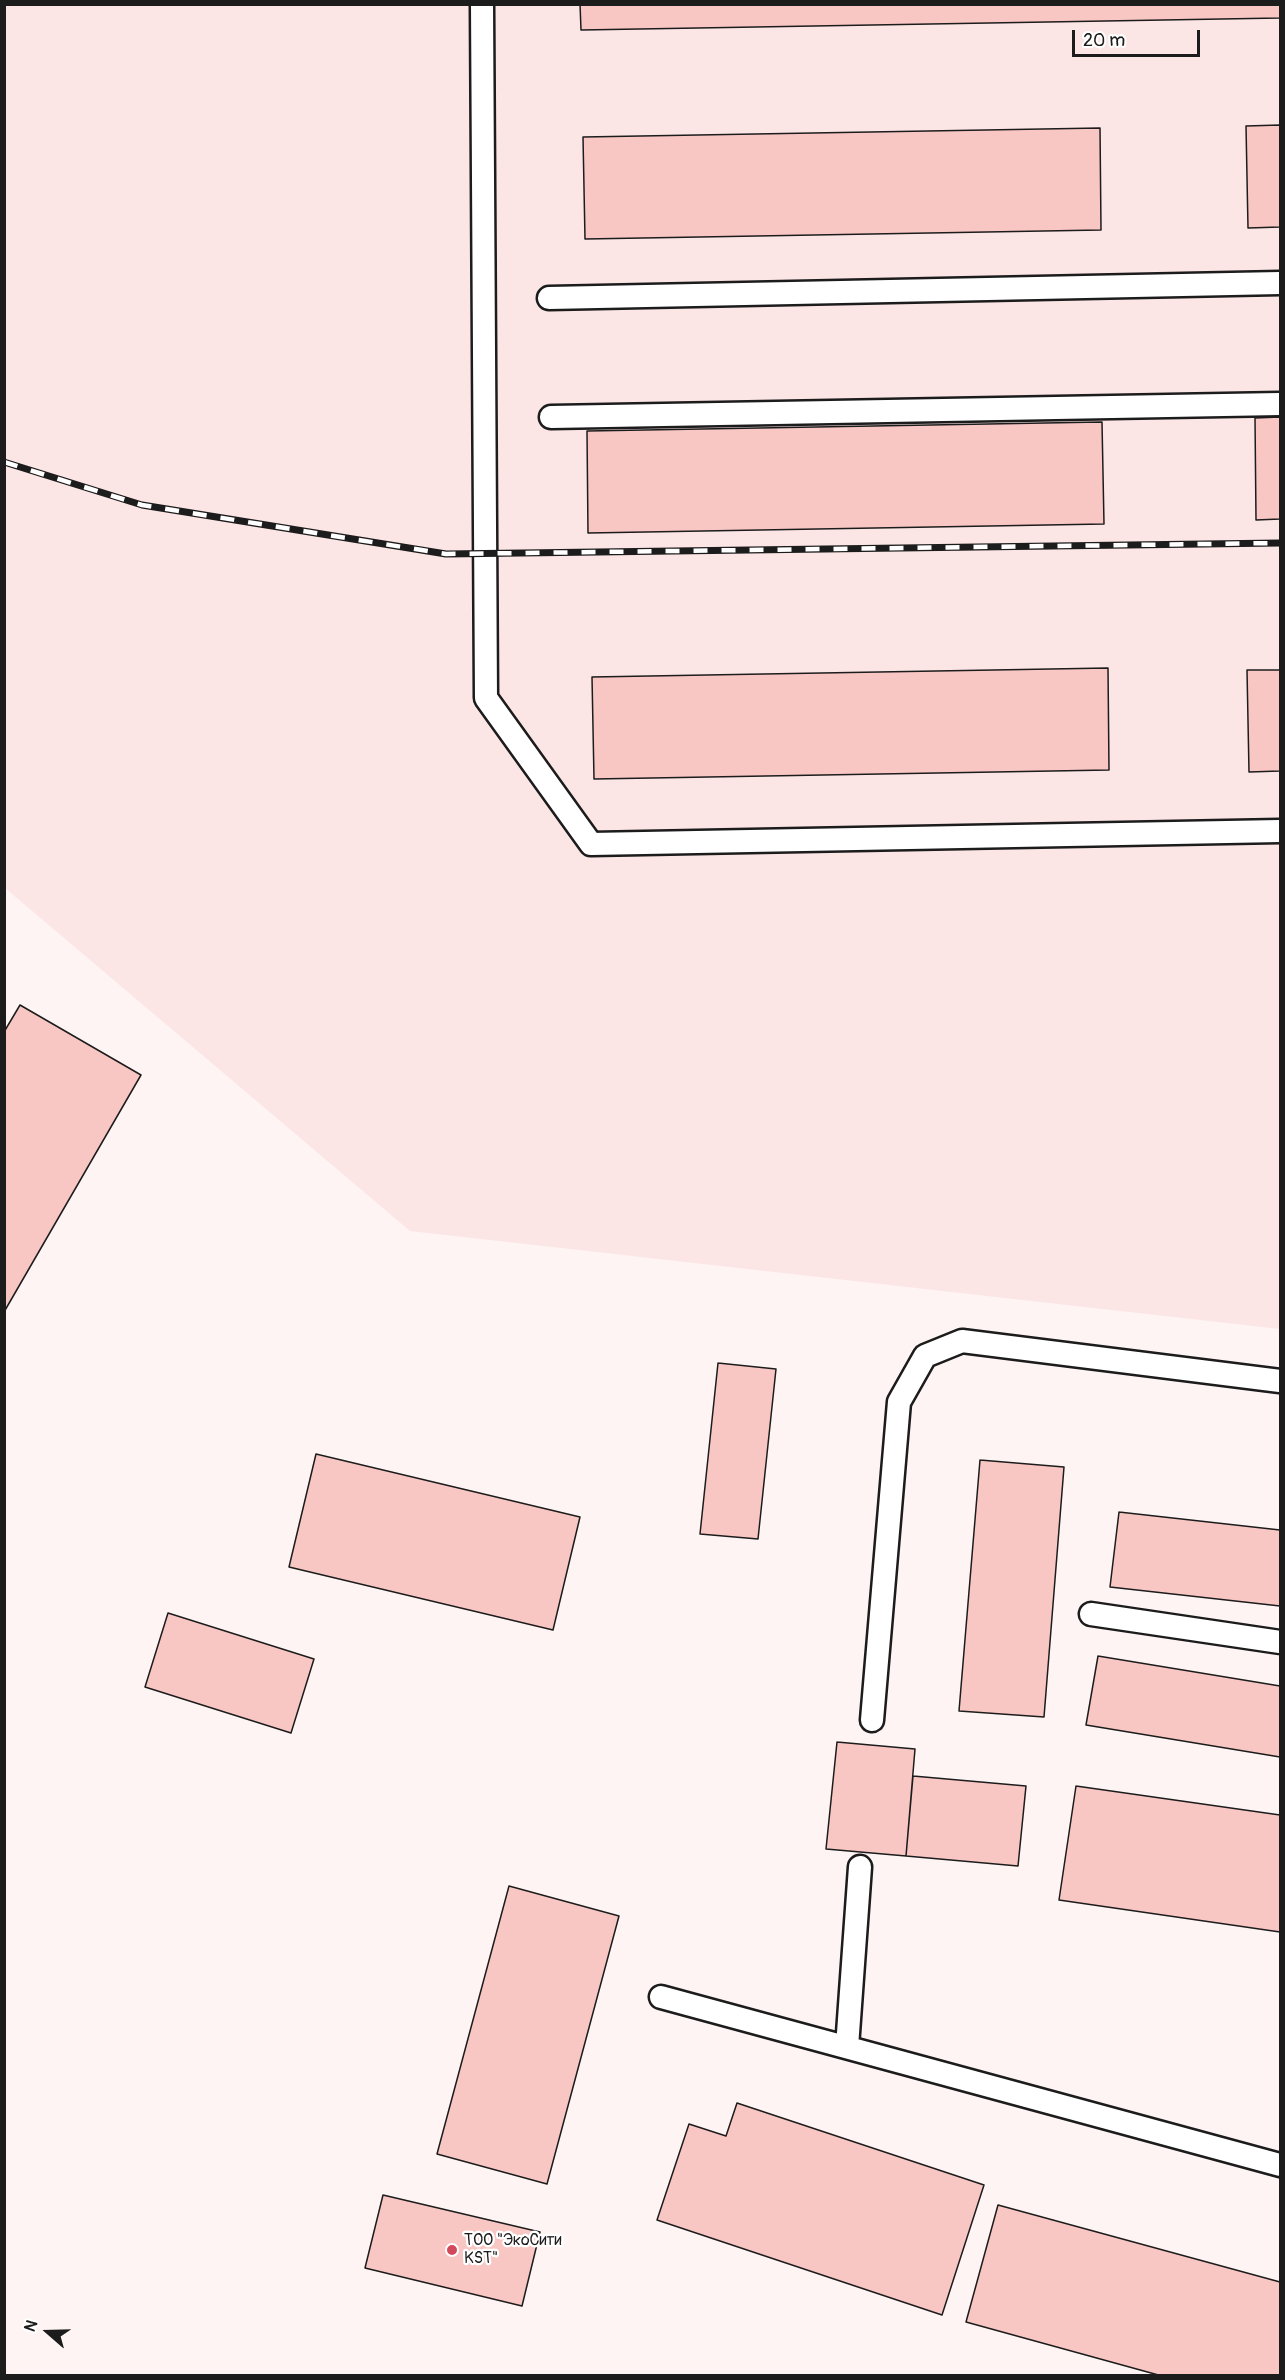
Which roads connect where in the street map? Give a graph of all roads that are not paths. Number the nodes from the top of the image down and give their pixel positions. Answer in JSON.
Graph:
{"nodes":[{"id":1,"x":482,"y":4,"type":"edge"},
{"id":2,"x":1281,"y":283,"type":"edge"},
{"id":3,"x":549,"y":298,"type":"dead end"},
{"id":4,"x":1281,"y":404,"type":"edge"},
{"id":5,"x":551,"y":417,"type":"dead end"},
{"id":6,"x":1281,"y":831,"type":"edge"},
{"id":7,"x":1281,"y":1381,"type":"edge"},
{"id":8,"x":1091,"y":1614,"type":"dead end"},
{"id":9,"x":1281,"y":1641,"type":"edge"},
{"id":10,"x":872,"y":1720,"type":"dead end"},
{"id":11,"x":860,"y":1867,"type":"dead end"},
{"id":12,"x":661,"y":1997,"type":"dead end"},
{"id":13,"x":847,"y":2047,"type":"junction"},
{"id":14,"x":1281,"y":2165,"type":"edge"}],
"edges":[{"from":1,"to":6,"type":"lane"},
{"from":2,"to":3,"type":"lane"},
{"from":4,"to":5,"type":"lane"},
{"from":7,"to":10,"type":"lane"},
{"from":8,"to":9,"type":"lane"},
{"from":11,"to":13,"type":"lane"},
{"from":12,"to":13,"type":"lane"},
{"from":13,"to":14,"type":"lane"}]}
